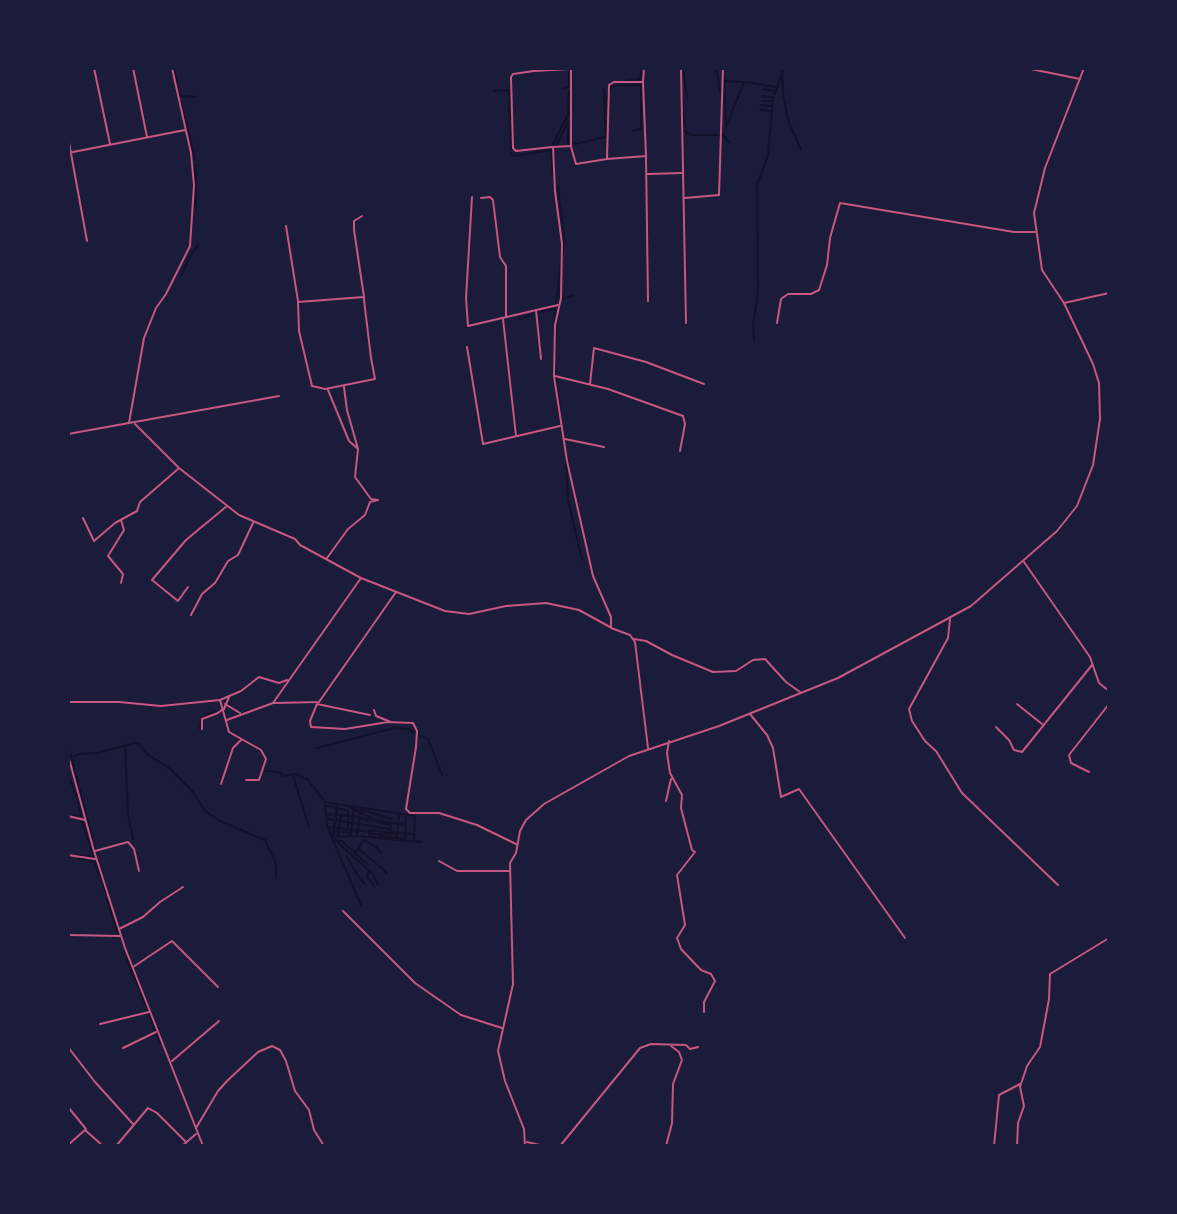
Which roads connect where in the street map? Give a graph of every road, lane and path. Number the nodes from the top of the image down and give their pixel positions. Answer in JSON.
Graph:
{"nodes":[{"id":1,"x":94,"y":68,"type":"edge"},
{"id":2,"x":133,"y":68,"type":"edge"},
{"id":3,"x":172,"y":68,"type":"edge"},
{"id":4,"x":571,"y":68,"type":"edge"},
{"id":5,"x":644,"y":68,"type":"edge"},
{"id":6,"x":681,"y":68,"type":"edge"},
{"id":7,"x":723,"y":68,"type":"edge"},
{"id":8,"x":1026,"y":68,"type":"edge"},
{"id":9,"x":1084,"y":68,"type":"edge"},
{"id":10,"x":1080,"y":79,"type":"junction"},
{"id":11,"x":643,"y":82,"type":"junction"},
{"id":12,"x":185,"y":130,"type":"junction"},
{"id":13,"x":68,"y":137,"type":"edge"},
{"id":14,"x":147,"y":139,"type":"junction"},
{"id":15,"x":110,"y":145,"type":"junction"},
{"id":16,"x":571,"y":146,"type":"junction"},
{"id":17,"x":553,"y":147,"type":"junction"},
{"id":18,"x":70,"y":152,"type":"edge"},
{"id":19,"x":646,"y":156,"type":"junction"},
{"id":20,"x":607,"y":159,"type":"junction"},
{"id":21,"x":682,"y":173,"type":"junction"},
{"id":22,"x":647,"y":174,"type":"junction"},
{"id":23,"x":472,"y":197,"type":"dead end"},
{"id":24,"x":481,"y":198,"type":"dead end"},
{"id":25,"x":684,"y":198,"type":"junction"},
{"id":26,"x":362,"y":216,"type":"dead end"},
{"id":27,"x":286,"y":226,"type":"dead end"},
{"id":28,"x":1035,"y":232,"type":"junction"},
{"id":29,"x":87,"y":241,"type":"dead end"},
{"id":30,"x":1109,"y":293,"type":"edge"},
{"id":31,"x":364,"y":297,"type":"junction"},
{"id":32,"x":648,"y":301,"type":"dead end"},
{"id":33,"x":298,"y":302,"type":"junction"},
{"id":34,"x":1064,"y":303,"type":"junction"},
{"id":35,"x":559,"y":305,"type":"junction"},
{"id":36,"x":535,"y":309,"type":"junction"},
{"id":37,"x":505,"y":318,"type":"junction"},
{"id":38,"x":686,"y":323,"type":"dead end"},
{"id":39,"x":777,"y":323,"type":"dead end"},
{"id":40,"x":467,"y":347,"type":"dead end"},
{"id":41,"x":541,"y":359,"type":"dead end"},
{"id":42,"x":554,"y":376,"type":"junction"},
{"id":43,"x":704,"y":384,"type":"dead end"},
{"id":44,"x":590,"y":385,"type":"junction"},
{"id":45,"x":344,"y":386,"type":"junction"},
{"id":46,"x":328,"y":388,"type":"junction"},
{"id":47,"x":279,"y":396,"type":"dead end"},
{"id":48,"x":129,"y":423,"type":"junction"},
{"id":49,"x":135,"y":424,"type":"junction"},
{"id":50,"x":561,"y":425,"type":"junction"},
{"id":51,"x":68,"y":434,"type":"edge"},
{"id":52,"x":516,"y":437,"type":"junction"},
{"id":53,"x":563,"y":439,"type":"junction"},
{"id":54,"x":604,"y":447,"type":"dead end"},
{"id":55,"x":358,"y":449,"type":"junction"},
{"id":56,"x":680,"y":451,"type":"dead end"},
{"id":57,"x":179,"y":468,"type":"junction"},
{"id":58,"x":228,"y":505,"type":"junction"},
{"id":59,"x":83,"y":518,"type":"dead end"},
{"id":60,"x":121,"y":520,"type":"junction"},
{"id":61,"x":253,"y":522,"type":"junction"},
{"id":62,"x":326,"y":559,"type":"junction"},
{"id":63,"x":1023,"y":561,"type":"junction"},
{"id":64,"x":361,"y":578,"type":"junction"},
{"id":65,"x":121,"y":583,"type":"dead end"},
{"id":66,"x":188,"y":587,"type":"dead end"},
{"id":67,"x":396,"y":592,"type":"junction"},
{"id":68,"x":191,"y":615,"type":"dead end"},
{"id":69,"x":950,"y":617,"type":"junction"},
{"id":70,"x":611,"y":628,"type":"junction"},
{"id":71,"x":634,"y":639,"type":"junction"},
{"id":72,"x":1093,"y":664,"type":"junction"},
{"id":73,"x":288,"y":680,"type":"junction"},
{"id":74,"x":1109,"y":691,"type":"edge"},
{"id":75,"x":800,"y":692,"type":"junction"},
{"id":76,"x":230,"y":696,"type":"junction"},
{"id":77,"x":220,"y":700,"type":"junction"},
{"id":78,"x":68,"y":702,"type":"edge"},
{"id":79,"x":273,"y":703,"type":"junction"},
{"id":80,"x":317,"y":704,"type":"junction"},
{"id":81,"x":1017,"y":704,"type":"dead end"},
{"id":82,"x":1109,"y":704,"type":"edge"},
{"id":83,"x":224,"y":707,"type":"junction"},
{"id":84,"x":374,"y":710,"type":"dead end"},
{"id":85,"x":241,"y":713,"type":"junction"},
{"id":86,"x":749,"y":714,"type":"junction"},
{"id":87,"x":370,"y":715,"type":"dead end"},
{"id":88,"x":226,"y":720,"type":"junction"},
{"id":89,"x":392,"y":723,"type":"junction"},
{"id":90,"x":1043,"y":725,"type":"junction"},
{"id":91,"x":996,"y":727,"type":"dead end"},
{"id":92,"x":202,"y":729,"type":"dead end"},
{"id":93,"x":242,"y":739,"type":"junction"},
{"id":94,"x":669,"y":741,"type":"junction"},
{"id":95,"x":648,"y":749,"type":"junction"},
{"id":96,"x":68,"y":755,"type":"edge"},
{"id":97,"x":1089,"y":772,"type":"dead end"},
{"id":98,"x":672,"y":777,"type":"junction"},
{"id":99,"x":246,"y":780,"type":"dead end"},
{"id":100,"x":221,"y":784,"type":"dead end"},
{"id":101,"x":666,"y":801,"type":"dead end"},
{"id":102,"x":68,"y":816,"type":"edge"},
{"id":103,"x":85,"y":820,"type":"junction"},
{"id":104,"x":516,"y":844,"type":"junction"},
{"id":105,"x":94,"y":851,"type":"junction"},
{"id":106,"x":68,"y":855,"type":"edge"},
{"id":107,"x":96,"y":859,"type":"junction"},
{"id":108,"x":439,"y":861,"type":"dead end"},
{"id":109,"x":139,"y":871,"type":"dead end"},
{"id":110,"x":511,"y":871,"type":"junction"},
{"id":111,"x":1058,"y":885,"type":"dead end"},
{"id":112,"x":183,"y":887,"type":"dead end"},
{"id":113,"x":343,"y":911,"type":"dead end"},
{"id":114,"x":119,"y":929,"type":"junction"},
{"id":115,"x":68,"y":935,"type":"edge"},
{"id":116,"x":121,"y":936,"type":"junction"},
{"id":117,"x":905,"y":938,"type":"dead end"},
{"id":118,"x":1109,"y":938,"type":"edge"},
{"id":119,"x":132,"y":968,"type":"junction"},
{"id":120,"x":218,"y":987,"type":"dead end"},
{"id":121,"x":150,"y":1011,"type":"junction"},
{"id":122,"x":704,"y":1012,"type":"dead end"},
{"id":123,"x":219,"y":1021,"type":"dead end"},
{"id":124,"x":100,"y":1024,"type":"dead end"},
{"id":125,"x":502,"y":1028,"type":"junction"},
{"id":126,"x":157,"y":1031,"type":"junction"},
{"id":127,"x":671,"y":1045,"type":"junction"},
{"id":128,"x":68,"y":1047,"type":"edge"},
{"id":129,"x":698,"y":1047,"type":"dead end"},
{"id":130,"x":123,"y":1048,"type":"dead end"},
{"id":131,"x":172,"y":1061,"type":"junction"},
{"id":132,"x":1021,"y":1083,"type":"junction"},
{"id":133,"x":68,"y":1107,"type":"edge"},
{"id":134,"x":133,"y":1124,"type":"junction"},
{"id":135,"x":196,"y":1129,"type":"junction"},
{"id":136,"x":87,"y":1130,"type":"junction"},
{"id":137,"x":197,"y":1133,"type":"junction"},
{"id":138,"x":186,"y":1142,"type":"junction"},
{"id":139,"x":526,"y":1144,"type":"edge"},
{"id":140,"x":68,"y":1145,"type":"edge"},
{"id":141,"x":103,"y":1146,"type":"edge"},
{"id":142,"x":116,"y":1146,"type":"edge"},
{"id":143,"x":182,"y":1146,"type":"edge"},
{"id":144,"x":203,"y":1146,"type":"edge"},
{"id":145,"x":324,"y":1146,"type":"edge"},
{"id":146,"x":544,"y":1146,"type":"edge"},
{"id":147,"x":560,"y":1146,"type":"edge"},
{"id":148,"x":666,"y":1146,"type":"edge"},
{"id":149,"x":994,"y":1146,"type":"edge"},
{"id":150,"x":1017,"y":1146,"type":"edge"}],
"edges":[{"from":1,"to":15,"type":"street"},
{"from":2,"to":14,"type":"street"},
{"from":3,"to":12,"type":"street"},
{"from":4,"to":16,"type":"street"},
{"from":4,"to":17,"type":"street"},
{"from":5,"to":11,"type":"street"},
{"from":6,"to":21,"type":"street"},
{"from":7,"to":25,"type":"street"},
{"from":8,"to":10,"type":"street"},
{"from":9,"to":10,"type":"street"},
{"from":10,"to":28,"type":"street"},
{"from":11,"to":19,"type":"street"},
{"from":11,"to":20,"type":"street"},
{"from":12,"to":14,"type":"street"},
{"from":12,"to":48,"type":"street"},
{"from":13,"to":18,"type":"street"},
{"from":14,"to":15,"type":"street"},
{"from":15,"to":18,"type":"street"},
{"from":16,"to":17,"type":"street"},
{"from":16,"to":20,"type":"street"},
{"from":17,"to":35,"type":"street"},
{"from":18,"to":29,"type":"street"},
{"from":19,"to":20,"type":"street"},
{"from":19,"to":22,"type":"street"},
{"from":21,"to":22,"type":"street"},
{"from":21,"to":25,"type":"street"},
{"from":22,"to":32,"type":"street"},
{"from":23,"to":37,"type":"street"},
{"from":24,"to":37,"type":"street"},
{"from":25,"to":38,"type":"street"},
{"from":26,"to":31,"type":"street"},
{"from":27,"to":33,"type":"street"},
{"from":28,"to":34,"type":"street"},
{"from":28,"to":39,"type":"street"},
{"from":30,"to":34,"type":"street"},
{"from":31,"to":33,"type":"street"},
{"from":31,"to":45,"type":"street"},
{"from":33,"to":46,"type":"street"},
{"from":34,"to":63,"type":"street"},
{"from":35,"to":36,"type":"street"},
{"from":35,"to":42,"type":"street"},
{"from":36,"to":37,"type":"street"},
{"from":36,"to":41,"type":"street"},
{"from":37,"to":52,"type":"street"},
{"from":40,"to":52,"type":"street"},
{"from":42,"to":44,"type":"street"},
{"from":42,"to":50,"type":"street"},
{"from":43,"to":44,"type":"street"},
{"from":44,"to":56,"type":"street"},
{"from":45,"to":46,"type":"street"},
{"from":45,"to":55,"type":"street"},
{"from":46,"to":55,"type":"street"},
{"from":47,"to":49,"type":"street"},
{"from":48,"to":49,"type":"street"},
{"from":48,"to":51,"type":"street"},
{"from":49,"to":57,"type":"street"},
{"from":50,"to":52,"type":"street"},
{"from":50,"to":53,"type":"street"},
{"from":53,"to":54,"type":"street"},
{"from":53,"to":70,"type":"street"},
{"from":55,"to":62,"type":"street"},
{"from":57,"to":58,"type":"street"},
{"from":57,"to":60,"type":"street"},
{"from":58,"to":61,"type":"street"},
{"from":58,"to":66,"type":"street"},
{"from":59,"to":60,"type":"street"},
{"from":60,"to":65,"type":"street"},
{"from":61,"to":62,"type":"street"},
{"from":61,"to":68,"type":"street"},
{"from":62,"to":64,"type":"street"},
{"from":63,"to":69,"type":"street"},
{"from":63,"to":72,"type":"street"},
{"from":64,"to":67,"type":"street"},
{"from":64,"to":73,"type":"street"},
{"from":67,"to":70,"type":"street"},
{"from":67,"to":80,"type":"street"},
{"from":69,"to":75,"type":"street"},
{"from":69,"to":111,"type":"street"},
{"from":70,"to":71,"type":"street"},
{"from":71,"to":75,"type":"street"},
{"from":71,"to":95,"type":"street"},
{"from":72,"to":74,"type":"street"},
{"from":72,"to":90,"type":"street"},
{"from":73,"to":76,"type":"street"},
{"from":73,"to":79,"type":"street"},
{"from":75,"to":86,"type":"street"},
{"from":76,"to":77,"type":"street"},
{"from":76,"to":83,"type":"street"},
{"from":77,"to":78,"type":"street"},
{"from":77,"to":83,"type":"street"},
{"from":79,"to":80,"type":"street"},
{"from":79,"to":85,"type":"street"},
{"from":80,"to":87,"type":"street"},
{"from":80,"to":89,"type":"street"},
{"from":81,"to":90,"type":"street"},
{"from":82,"to":97,"type":"street"},
{"from":83,"to":85,"type":"street"},
{"from":83,"to":88,"type":"street"},
{"from":83,"to":92,"type":"street"},
{"from":84,"to":89,"type":"street"},
{"from":85,"to":88,"type":"street"},
{"from":86,"to":94,"type":"street"},
{"from":86,"to":117,"type":"street"},
{"from":88,"to":93,"type":"street"},
{"from":89,"to":104,"type":"street"},
{"from":90,"to":91,"type":"street"},
{"from":93,"to":99,"type":"street"},
{"from":93,"to":100,"type":"street"},
{"from":94,"to":95,"type":"street"},
{"from":94,"to":98,"type":"street"},
{"from":95,"to":104,"type":"street"},
{"from":96,"to":103,"type":"street"},
{"from":98,"to":101,"type":"street"},
{"from":98,"to":122,"type":"street"},
{"from":102,"to":103,"type":"street"},
{"from":103,"to":105,"type":"street"},
{"from":104,"to":110,"type":"street"},
{"from":105,"to":107,"type":"street"},
{"from":105,"to":109,"type":"street"},
{"from":106,"to":107,"type":"street"},
{"from":107,"to":114,"type":"street"},
{"from":108,"to":110,"type":"street"},
{"from":110,"to":125,"type":"street"},
{"from":112,"to":114,"type":"street"},
{"from":113,"to":125,"type":"street"},
{"from":114,"to":116,"type":"street"},
{"from":115,"to":116,"type":"street"},
{"from":116,"to":119,"type":"street"},
{"from":118,"to":132,"type":"street"},
{"from":119,"to":120,"type":"street"},
{"from":119,"to":121,"type":"street"},
{"from":121,"to":124,"type":"street"},
{"from":121,"to":126,"type":"street"},
{"from":123,"to":131,"type":"street"},
{"from":125,"to":139,"type":"street"},
{"from":126,"to":130,"type":"street"},
{"from":126,"to":131,"type":"street"},
{"from":127,"to":129,"type":"street"},
{"from":127,"to":147,"type":"street"},
{"from":127,"to":148,"type":"street"},
{"from":128,"to":134,"type":"street"},
{"from":131,"to":135,"type":"street"},
{"from":132,"to":149,"type":"street"},
{"from":132,"to":150,"type":"street"},
{"from":133,"to":136,"type":"street"},
{"from":134,"to":138,"type":"street"},
{"from":134,"to":142,"type":"street"},
{"from":135,"to":137,"type":"street"},
{"from":135,"to":145,"type":"street"},
{"from":136,"to":140,"type":"street"},
{"from":136,"to":141,"type":"street"},
{"from":137,"to":138,"type":"street"},
{"from":137,"to":144,"type":"street"},
{"from":138,"to":143,"type":"street"},
{"from":139,"to":146,"type":"street"}]}
